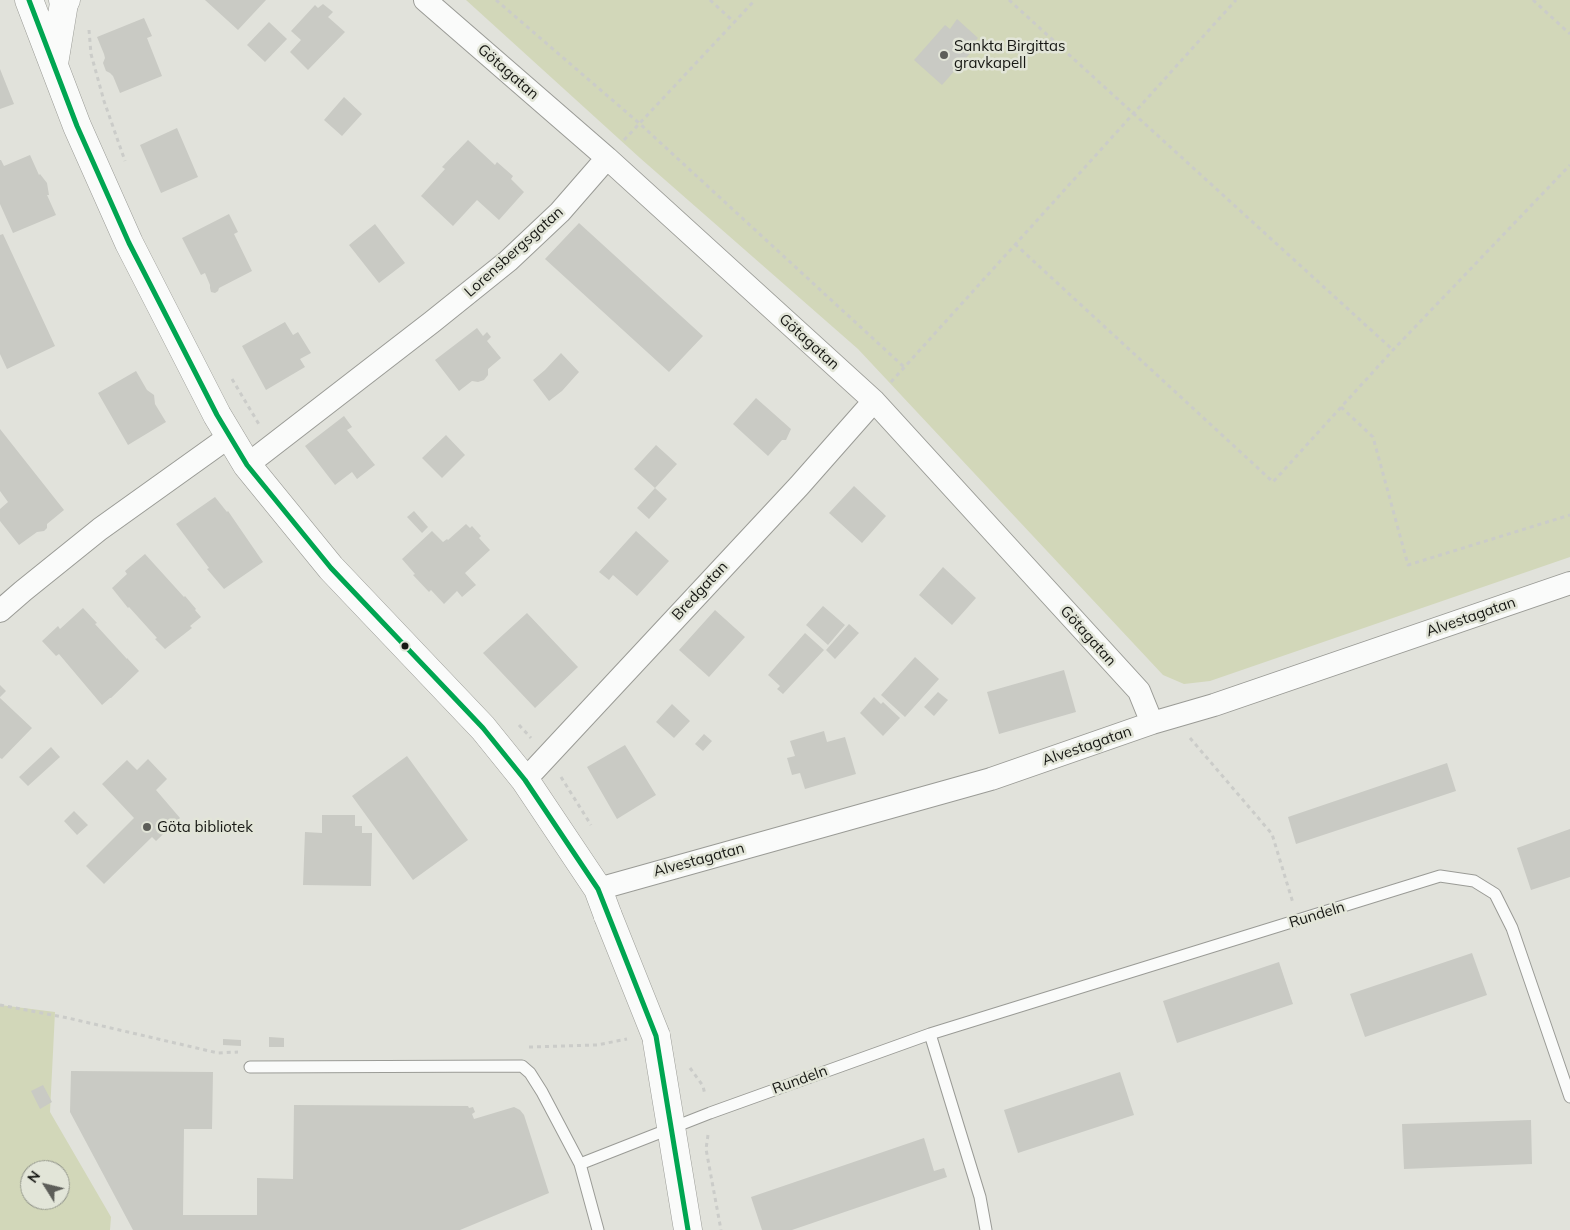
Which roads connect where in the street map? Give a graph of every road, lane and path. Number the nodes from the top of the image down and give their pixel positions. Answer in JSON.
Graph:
{"nodes":[{"id":1,"x":29,"y":0,"type":"edge"},
{"id":2,"x":425,"y":0,"type":"edge"},
{"id":3,"x":496,"y":0,"type":"edge"},
{"id":4,"x":710,"y":0,"type":"edge"},
{"id":5,"x":755,"y":0,"type":"edge"},
{"id":6,"x":1009,"y":0,"type":"edge"},
{"id":7,"x":1236,"y":0,"type":"edge"},
{"id":8,"x":1533,"y":0,"type":"edge"},
{"id":9,"x":64,"y":1,"type":"edge"},
{"id":10,"x":734,"y":22,"type":"junction"},
{"id":11,"x":89,"y":25,"type":"dead end"},
{"id":12,"x":1570,"y":34,"type":"edge"},
{"id":13,"x":54,"y":65,"type":"junction"},
{"id":14,"x":1133,"y":113,"type":"junction"},
{"id":15,"x":639,"y":123,"type":"junction"},
{"id":16,"x":607,"y":158,"type":"junction"},
{"id":17,"x":127,"y":165,"type":"dead end"},
{"id":18,"x":1570,"y":165,"type":"edge"},
{"id":19,"x":1015,"y":244,"type":"junction"},
{"id":20,"x":1393,"y":350,"type":"junction"},
{"id":21,"x":904,"y":367,"type":"junction"},
{"id":22,"x":228,"y":372,"type":"dead end"},
{"id":23,"x":874,"y":401,"type":"junction"},
{"id":24,"x":1342,"y":407,"type":"junction"},
{"id":25,"x":230,"y":436,"type":"junction"},
{"id":26,"x":272,"y":446,"type":"junction"},
{"id":27,"x":247,"y":466,"type":"junction"},
{"id":28,"x":1570,"y":514,"type":"edge"},
{"id":29,"x":1570,"y":583,"type":"edge"},
{"id":30,"x":0,"y":611,"type":"edge"},
{"id":31,"x":515,"y":721,"type":"dead end"},
{"id":32,"x":1152,"y":723,"type":"junction"},
{"id":33,"x":1196,"y":745,"type":"dead end"},
{"id":34,"x":548,"y":756,"type":"junction"},
{"id":35,"x":525,"y":780,"type":"junction"},
{"id":36,"x":593,"y":828,"type":"dead end"},
{"id":37,"x":598,"y":888,"type":"junction"},
{"id":38,"x":1298,"y":920,"type":"junction"},
{"id":39,"x":0,"y":1005,"type":"edge"},
{"id":40,"x":930,"y":1034,"type":"junction"},
{"id":41,"x":644,"y":1037,"type":"junction"},
{"id":42,"x":528,"y":1047,"type":"dead end"},
{"id":43,"x":248,"y":1052,"type":"dead end"},
{"id":44,"x":250,"y":1067,"type":"dead end"},
{"id":45,"x":1570,"y":1097,"type":"edge"},
{"id":46,"x":671,"y":1128,"type":"junction"},
{"id":47,"x":580,"y":1164,"type":"junction"},
{"id":48,"x":598,"y":1230,"type":"edge"},
{"id":49,"x":688,"y":1230,"type":"edge"},
{"id":50,"x":986,"y":1230,"type":"edge"}],
"edges":[{"from":1,"to":13,"type":"main road"},
{"from":2,"to":16,"type":"street","name":"Götagatan"},
{"from":3,"to":15,"type":"path"},
{"from":4,"to":10,"type":"path"},
{"from":5,"to":10,"type":"path"},
{"from":6,"to":14,"type":"path"},
{"from":7,"to":14,"type":"path"},
{"from":8,"to":12,"type":"path"},
{"from":9,"to":13,"type":"main road"},
{"from":10,"to":15,"type":"path"},
{"from":11,"to":17,"type":"path"},
{"from":13,"to":25,"type":"main road"},
{"from":14,"to":19,"type":"path"},
{"from":14,"to":20,"type":"path"},
{"from":15,"to":16,"type":"path"},
{"from":15,"to":21,"type":"path"},
{"from":16,"to":23,"type":"street","name":"Götagatan"},
{"from":16,"to":26,"type":"street","name":"Lorensbergsgatan"},
{"from":18,"to":20,"type":"path"},
{"from":19,"to":21,"type":"path"},
{"from":19,"to":24,"type":"path"},
{"from":20,"to":24,"type":"path"},
{"from":21,"to":23,"type":"path"},
{"from":22,"to":26,"type":"path"},
{"from":23,"to":32,"type":"street","name":"Götagatan"},
{"from":23,"to":34,"type":"street","name":"Bredgatan"},
{"from":24,"to":28,"type":"path"},
{"from":25,"to":27,"type":"main road"},
{"from":25,"to":30,"type":"street"},
{"from":26,"to":27,"type":"street","name":"Lorensbergsgatan"},
{"from":27,"to":35,"type":"main road"},
{"from":29,"to":32,"type":"street","name":"Alvestagatan"},
{"from":31,"to":34,"type":"path"},
{"from":32,"to":37,"type":"street","name":"Alvestagatan"},
{"from":33,"to":38,"type":"path"},
{"from":34,"to":35,"type":"street","name":"Bredgatan"},
{"from":34,"to":36,"type":"path"},
{"from":35,"to":37,"type":"main road"},
{"from":37,"to":41,"type":"main road","bridge":true},
{"from":38,"to":40,"type":"lane","name":"Rundeln"},
{"from":38,"to":45,"type":"lane","name":"Rundeln"},
{"from":39,"to":43,"type":"path"},
{"from":40,"to":46,"type":"lane","name":"Rundeln"},
{"from":40,"to":50,"type":"lane"},
{"from":41,"to":42,"type":"path"},
{"from":41,"to":46,"type":"main road"},
{"from":44,"to":47,"type":"lane"},
{"from":46,"to":47,"type":"lane","name":"Rundeln"},
{"from":46,"to":49,"type":"main road"},
{"from":47,"to":48,"type":"lane"}]}
